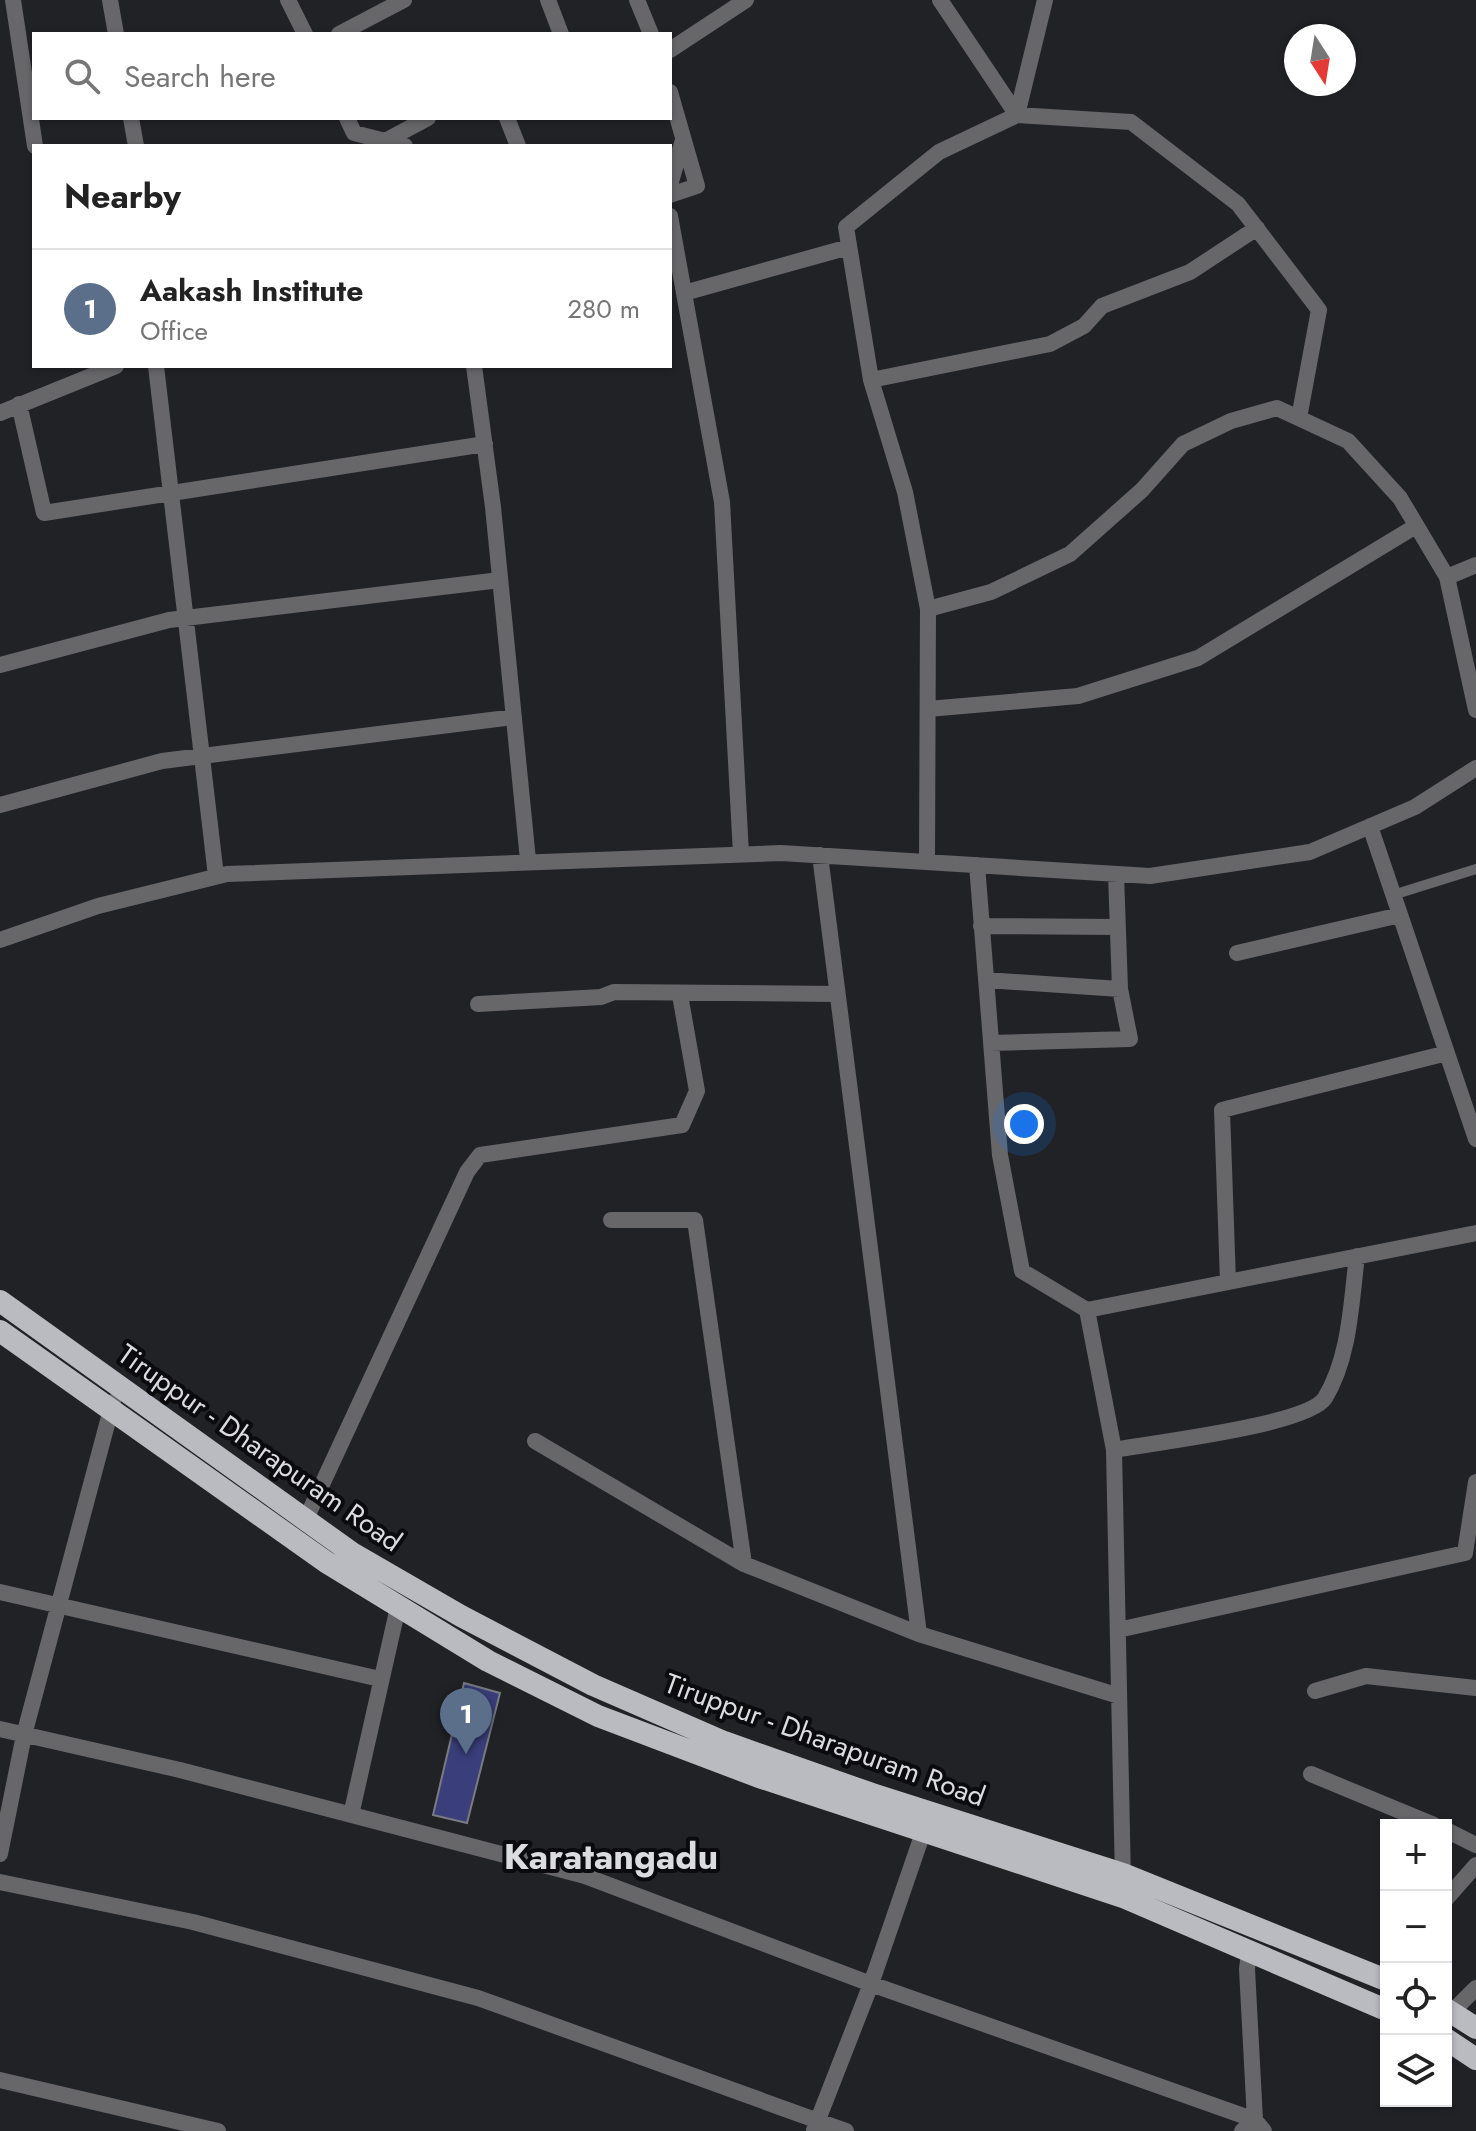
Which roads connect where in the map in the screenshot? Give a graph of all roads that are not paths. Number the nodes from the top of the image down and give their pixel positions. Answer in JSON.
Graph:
{"nodes":[{"id":1,"x":13,"y":0,"type":"edge"},
{"id":2,"x":110,"y":0,"type":"edge"},
{"id":3,"x":288,"y":0,"type":"edge"},
{"id":4,"x":404,"y":0,"type":"edge"},
{"id":5,"x":548,"y":0,"type":"edge"},
{"id":6,"x":637,"y":0,"type":"edge"},
{"id":7,"x":746,"y":0,"type":"edge"},
{"id":8,"x":940,"y":0,"type":"edge"},
{"id":9,"x":1045,"y":0,"type":"edge"},
{"id":10,"x":116,"y":32,"type":"edge"},
{"id":11,"x":304,"y":32,"type":"edge"},
{"id":12,"x":343,"y":32,"type":"edge"},
{"id":13,"x":560,"y":32,"type":"edge"},
{"id":14,"x":650,"y":32,"type":"edge"},
{"id":15,"x":672,"y":49,"type":"edge"},
{"id":16,"x":672,"y":99,"type":"edge"},
{"id":17,"x":1017,"y":115,"type":"junction"},
{"id":18,"x":131,"y":120,"type":"edge"},
{"id":19,"x":348,"y":120,"type":"edge"},
{"id":20,"x":424,"y":120,"type":"edge"},
{"id":21,"x":508,"y":120,"type":"edge"},
{"id":22,"x":683,"y":140,"type":"junction"},
{"id":23,"x":385,"y":141,"type":"junction"},
{"id":24,"x":35,"y":144,"type":"edge"},
{"id":25,"x":136,"y":144,"type":"edge"},
{"id":26,"x":397,"y":144,"type":"edge"},
{"id":27,"x":517,"y":144,"type":"edge"},
{"id":28,"x":672,"y":178,"type":"edge"},
{"id":29,"x":672,"y":194,"type":"edge"},
{"id":30,"x":672,"y":227,"type":"edge"},
{"id":31,"x":1257,"y":228,"type":"junction"},
{"id":32,"x":849,"y":247,"type":"junction"},
{"id":33,"x":684,"y":293,"type":"junction"},
{"id":34,"x":111,"y":368,"type":"edge"},
{"id":35,"x":156,"y":368,"type":"edge"},
{"id":36,"x":474,"y":368,"type":"edge"},
{"id":37,"x":871,"y":380,"type":"junction"},
{"id":38,"x":19,"y":404,"type":"junction"},
{"id":39,"x":0,"y":413,"type":"edge"},
{"id":40,"x":1299,"y":418,"type":"junction"},
{"id":41,"x":485,"y":444,"type":"junction"},
{"id":42,"x":172,"y":493,"type":"junction"},
{"id":43,"x":1416,"y":526,"type":"junction"},
{"id":44,"x":1476,"y":565,"type":"edge"},
{"id":45,"x":1447,"y":577,"type":"junction"},
{"id":46,"x":500,"y":580,"type":"junction"},
{"id":47,"x":928,"y":609,"type":"junction"},
{"id":48,"x":186,"y":618,"type":"junction"},
{"id":49,"x":0,"y":665,"type":"edge"},
{"id":50,"x":928,"y":709,"type":"junction"},
{"id":51,"x":1476,"y":710,"type":"edge"},
{"id":52,"x":514,"y":717,"type":"junction"},
{"id":53,"x":203,"y":756,"type":"junction"},
{"id":54,"x":1476,"y":768,"type":"edge"},
{"id":55,"x":0,"y":805,"type":"edge"},
{"id":56,"x":1370,"y":826,"type":"junction"},
{"id":57,"x":741,"y":854,"type":"junction"},
{"id":58,"x":820,"y":855,"type":"junction"},
{"id":59,"x":528,"y":860,"type":"junction"},
{"id":60,"x":927,"y":862,"type":"junction"},
{"id":61,"x":977,"y":865,"type":"junction"},
{"id":62,"x":1476,"y":869,"type":"edge"},
{"id":63,"x":1116,"y":874,"type":"junction"},
{"id":64,"x":216,"y":876,"type":"junction"},
{"id":65,"x":1393,"y":895,"type":"junction"},
{"id":66,"x":1400,"y":915,"type":"junction"},
{"id":67,"x":981,"y":926,"type":"junction"},
{"id":68,"x":1117,"y":927,"type":"junction"},
{"id":69,"x":0,"y":940,"type":"edge"},
{"id":70,"x":1237,"y":953,"type":"dead end"},
{"id":71,"x":986,"y":980,"type":"junction"},
{"id":72,"x":1120,"y":989,"type":"junction"},
{"id":73,"x":837,"y":994,"type":"junction"},
{"id":74,"x":680,"y":995,"type":"junction"},
{"id":75,"x":478,"y":1004,"type":"dead end"},
{"id":76,"x":991,"y":1043,"type":"junction"},
{"id":77,"x":1447,"y":1053,"type":"junction"},
{"id":78,"x":1476,"y":1139,"type":"edge"},
{"id":79,"x":611,"y":1220,"type":"dead end"},
{"id":80,"x":1476,"y":1233,"type":"edge"},
{"id":81,"x":1357,"y":1256,"type":"junction"},
{"id":82,"x":1228,"y":1282,"type":"junction"},
{"id":83,"x":0,"y":1301,"type":"edge"},
{"id":84,"x":1087,"y":1310,"type":"junction"},
{"id":85,"x":0,"y":1331,"type":"edge"},
{"id":86,"x":115,"y":1399,"type":"junction"},
{"id":87,"x":535,"y":1441,"type":"dead end"},
{"id":88,"x":1114,"y":1450,"type":"junction"},
{"id":89,"x":1476,"y":1482,"type":"edge"},
{"id":90,"x":305,"y":1521,"type":"junction"},
{"id":91,"x":1472,"y":1529,"type":"edge"},
{"id":92,"x":744,"y":1564,"type":"junction"},
{"id":93,"x":0,"y":1592,"type":"edge"},
{"id":94,"x":59,"y":1605,"type":"junction"},
{"id":95,"x":398,"y":1607,"type":"junction"},
{"id":96,"x":1118,"y":1630,"type":"junction"},
{"id":97,"x":919,"y":1634,"type":"junction"},
{"id":98,"x":380,"y":1679,"type":"junction"},
{"id":99,"x":1476,"y":1688,"type":"edge"},
{"id":100,"x":1315,"y":1691,"type":"dead end"},
{"id":101,"x":1119,"y":1696,"type":"junction"},
{"id":102,"x":0,"y":1729,"type":"edge"},
{"id":103,"x":24,"y":1735,"type":"junction"},
{"id":104,"x":1311,"y":1774,"type":"dead end"},
{"id":105,"x":351,"y":1815,"type":"junction"},
{"id":106,"x":1420,"y":1819,"type":"edge"},
{"id":107,"x":927,"y":1822,"type":"junction"},
{"id":108,"x":1452,"y":1833,"type":"edge"},
{"id":109,"x":1476,"y":1845,"type":"edge"},
{"id":110,"x":0,"y":1854,"type":"edge"},
{"id":111,"x":1476,"y":1865,"type":"edge"},
{"id":112,"x":1123,"y":1874,"type":"junction"},
{"id":113,"x":0,"y":1882,"type":"edge"},
{"id":114,"x":1452,"y":1892,"type":"edge"},
{"id":115,"x":1123,"y":1897,"type":"junction"},
{"id":116,"x":1249,"y":1953,"type":"junction"},
{"id":117,"x":1380,"y":1972,"type":"edge"},
{"id":118,"x":871,"y":1984,"type":"junction"},
{"id":119,"x":1476,"y":1988,"type":"edge"},
{"id":120,"x":1380,"y":2008,"type":"edge"},
{"id":121,"x":1452,"y":2008,"type":"edge"},
{"id":122,"x":1452,"y":2013,"type":"edge"},
{"id":123,"x":1476,"y":2028,"type":"edge"},
{"id":124,"x":1452,"y":2043,"type":"edge"},
{"id":125,"x":1476,"y":2059,"type":"edge"},
{"id":126,"x":0,"y":2080,"type":"edge"},
{"id":127,"x":815,"y":2126,"type":"edge"},
{"id":128,"x":1254,"y":2127,"type":"edge"},
{"id":129,"x":218,"y":2131,"type":"edge"},
{"id":130,"x":846,"y":2131,"type":"edge"}],
"edges":[{"from":1,"to":24,"type":"street"},
{"from":2,"to":10,"type":"street"},
{"from":3,"to":11,"type":"street"},
{"from":4,"to":12,"type":"street"},
{"from":5,"to":13,"type":"street"},
{"from":6,"to":14,"type":"street"},
{"from":7,"to":15,"type":"street"},
{"from":8,"to":17,"type":"street"},
{"from":9,"to":17,"type":"street"},
{"from":16,"to":22,"type":"street"},
{"from":17,"to":31,"type":"street"},
{"from":17,"to":32,"type":"street"},
{"from":18,"to":25,"type":"street"},
{"from":19,"to":23,"type":"street"},
{"from":20,"to":23,"type":"street"},
{"from":21,"to":27,"type":"street"},
{"from":22,"to":28,"type":"street"},
{"from":22,"to":29,"type":"street"},
{"from":23,"to":26,"type":"street"},
{"from":30,"to":33,"type":"street"},
{"from":31,"to":37,"type":"street"},
{"from":31,"to":40,"type":"street"},
{"from":32,"to":33,"type":"street"},
{"from":32,"to":37,"type":"street"},
{"from":33,"to":57,"type":"street"},
{"from":34,"to":38,"type":"street"},
{"from":35,"to":42,"type":"street"},
{"from":36,"to":41,"type":"street"},
{"from":37,"to":47,"type":"street"},
{"from":38,"to":39,"type":"street"},
{"from":38,"to":42,"type":"street"},
{"from":40,"to":43,"type":"street"},
{"from":40,"to":47,"type":"street"},
{"from":41,"to":42,"type":"street"},
{"from":41,"to":46,"type":"street"},
{"from":42,"to":48,"type":"street"},
{"from":43,"to":45,"type":"street"},
{"from":43,"to":50,"type":"street"},
{"from":44,"to":45,"type":"street"},
{"from":45,"to":51,"type":"street"},
{"from":46,"to":48,"type":"street"},
{"from":46,"to":52,"type":"street"},
{"from":47,"to":50,"type":"street"},
{"from":48,"to":49,"type":"street"},
{"from":48,"to":53,"type":"street"},
{"from":50,"to":60,"type":"street"},
{"from":52,"to":53,"type":"street"},
{"from":52,"to":59,"type":"street"},
{"from":53,"to":55,"type":"street"},
{"from":53,"to":64,"type":"street"},
{"from":54,"to":56,"type":"street"},
{"from":56,"to":63,"type":"street"},
{"from":56,"to":65,"type":"street"},
{"from":57,"to":58,"type":"street"},
{"from":57,"to":59,"type":"street"},
{"from":58,"to":60,"type":"street"},
{"from":58,"to":73,"type":"street"},
{"from":59,"to":64,"type":"street"},
{"from":60,"to":61,"type":"street"},
{"from":61,"to":63,"type":"street"},
{"from":61,"to":67,"type":"street"},
{"from":62,"to":65,"type":"lane"},
{"from":63,"to":68,"type":"street"},
{"from":64,"to":69,"type":"street"},
{"from":65,"to":66,"type":"street"},
{"from":66,"to":70,"type":"street"},
{"from":66,"to":77,"type":"street"},
{"from":67,"to":68,"type":"street"},
{"from":67,"to":71,"type":"street"},
{"from":68,"to":72,"type":"street"},
{"from":71,"to":72,"type":"street"},
{"from":71,"to":76,"type":"street"},
{"from":72,"to":76,"type":"street"},
{"from":73,"to":74,"type":"street"},
{"from":73,"to":97,"type":"street"},
{"from":74,"to":75,"type":"street"},
{"from":74,"to":90,"type":"street"},
{"from":76,"to":84,"type":"street"},
{"from":77,"to":78,"type":"street"},
{"from":77,"to":82,"type":"street"},
{"from":79,"to":92,"type":"street"},
{"from":80,"to":81,"type":"street"},
{"from":81,"to":82,"type":"street"},
{"from":81,"to":88,"type":"street"},
{"from":82,"to":84,"type":"street"},
{"from":83,"to":86,"type":"highway","name":"Tiruppur - Dharapuram Road"},
{"from":84,"to":88,"type":"street"},
{"from":85,"to":86,"type":"highway"},
{"from":86,"to":90,"type":"highway","name":"Tiruppur - Dharapuram Road"},
{"from":86,"to":94,"type":"street"},
{"from":86,"to":95,"type":"highway"},
{"from":87,"to":92,"type":"street"},
{"from":88,"to":96,"type":"street"},
{"from":89,"to":91,"type":"street"},
{"from":90,"to":107,"type":"highway","name":"Tiruppur - Dharapuram Road"},
{"from":91,"to":96,"type":"street"},
{"from":92,"to":97,"type":"street"},
{"from":93,"to":94,"type":"street"},
{"from":94,"to":98,"type":"street"},
{"from":94,"to":103,"type":"street"},
{"from":95,"to":98,"type":"street"},
{"from":95,"to":107,"type":"highway"},
{"from":96,"to":101,"type":"street"},
{"from":97,"to":101,"type":"street"},
{"from":98,"to":105,"type":"street"},
{"from":99,"to":100,"type":"street"},
{"from":101,"to":112,"type":"street"},
{"from":102,"to":103,"type":"street"},
{"from":103,"to":105,"type":"street"},
{"from":103,"to":110,"type":"street"},
{"from":104,"to":106,"type":"street"},
{"from":105,"to":118,"type":"street"},
{"from":107,"to":112,"type":"highway","name":"Tiruppur - Dharapuram Road"},
{"from":107,"to":115,"type":"highway"},
{"from":107,"to":118,"type":"street"},
{"from":108,"to":109,"type":"street"},
{"from":111,"to":114,"type":"street"},
{"from":112,"to":115,"type":"street"},
{"from":112,"to":117,"type":"highway","name":"Tiruppur - Dharapuram Road"},
{"from":113,"to":127,"type":"street"},
{"from":115,"to":116,"type":"highway"},
{"from":116,"to":120,"type":"highway"},
{"from":116,"to":128,"type":"street"},
{"from":118,"to":127,"type":"street"},
{"from":118,"to":128,"type":"street"},
{"from":119,"to":121,"type":"street"},
{"from":122,"to":123,"type":"highway"},
{"from":124,"to":125,"type":"highway"},
{"from":126,"to":129,"type":"street"},
{"from":127,"to":130,"type":"street"}]}
